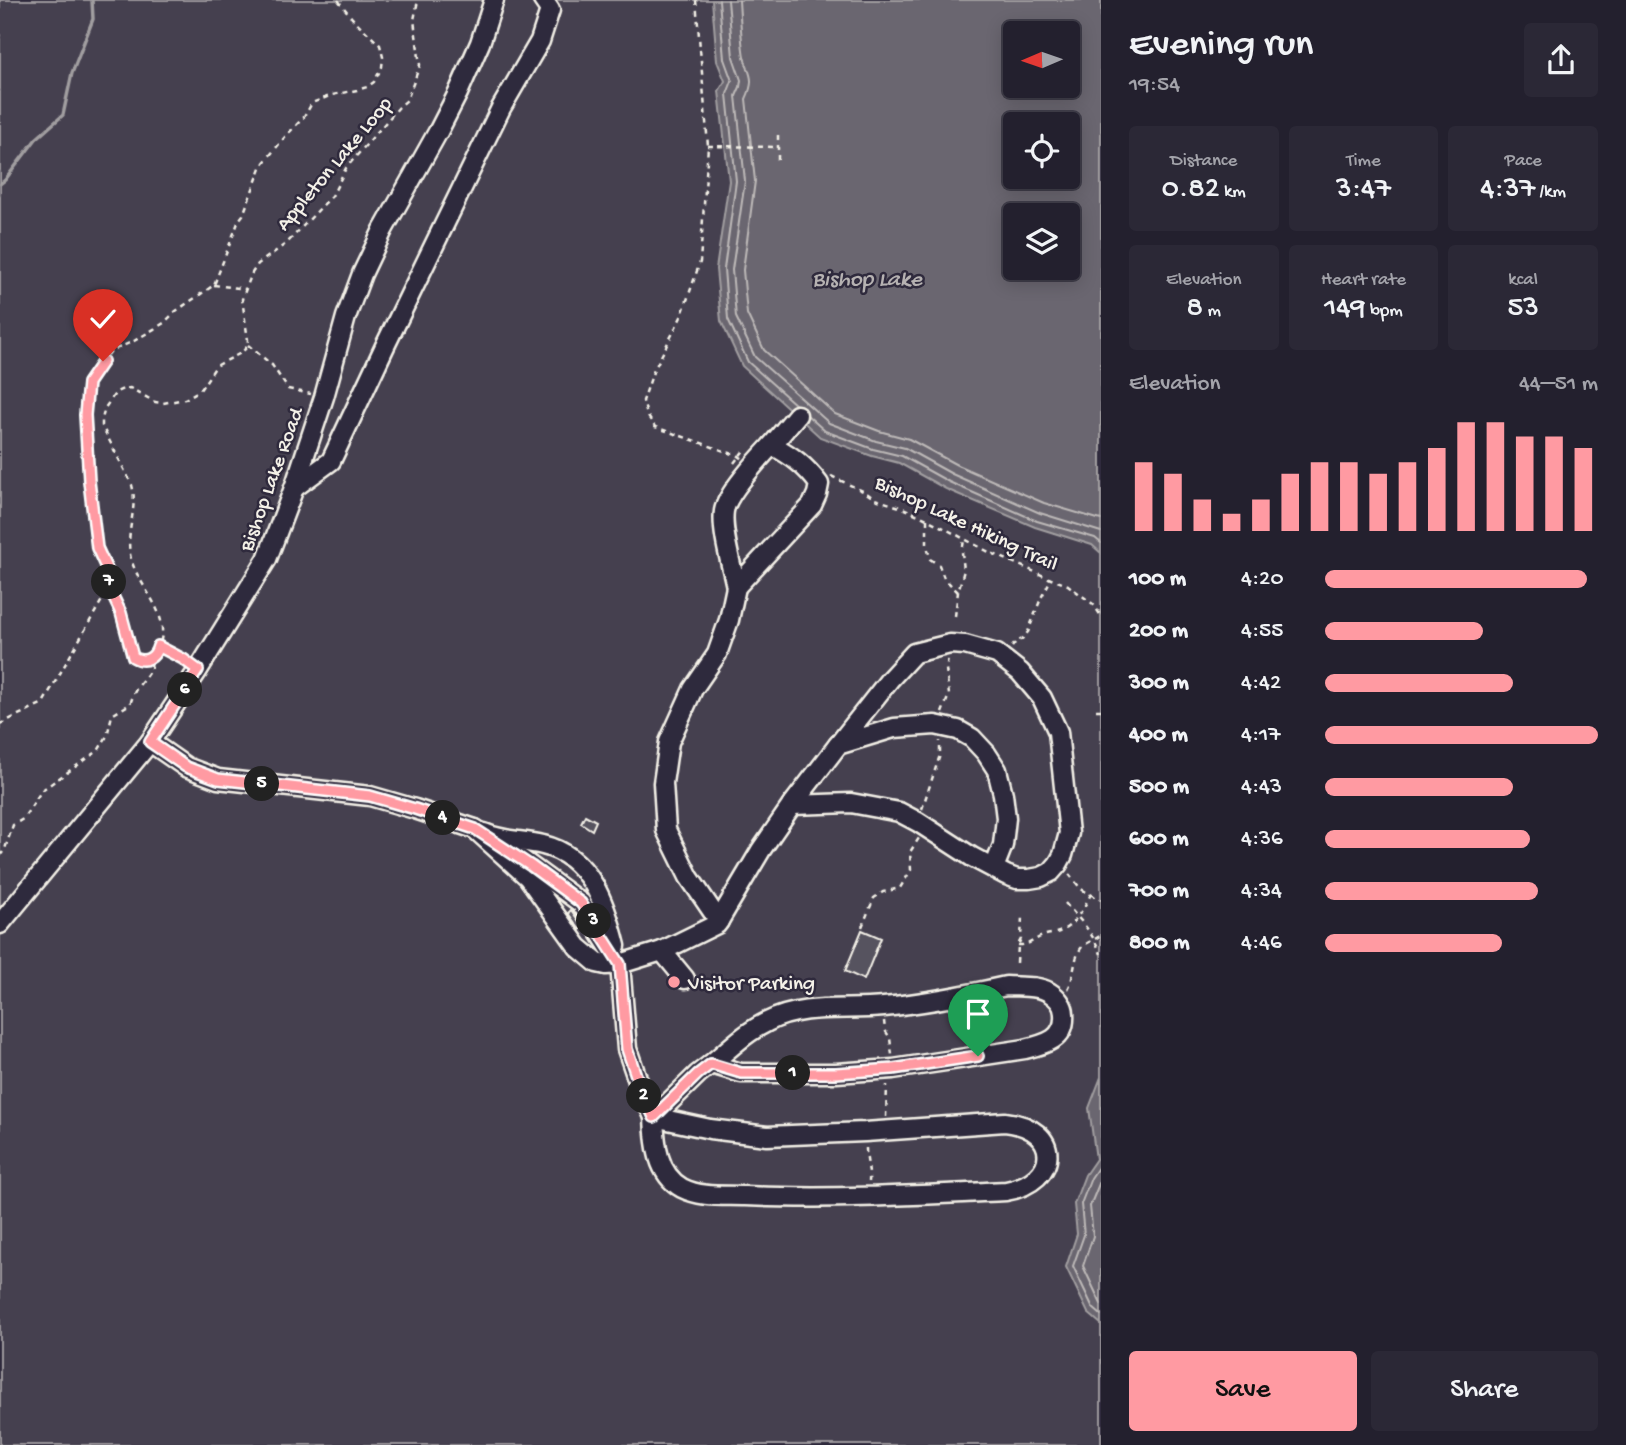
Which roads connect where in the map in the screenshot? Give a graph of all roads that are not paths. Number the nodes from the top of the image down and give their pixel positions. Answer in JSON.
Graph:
{"nodes":[{"id":1,"x":494,"y":0,"type":"edge"},
{"id":2,"x":543,"y":0,"type":"edge"},
{"id":3,"x":797,"y":415,"type":"dead end"},
{"id":4,"x":772,"y":445,"type":"junction"},
{"id":5,"x":295,"y":488,"type":"junction"},
{"id":6,"x":736,"y":587,"type":"junction"},
{"id":7,"x":150,"y":742,"type":"junction"},
{"id":8,"x":838,"y":745,"type":"junction"},
{"id":9,"x":815,"y":775,"type":"junction"},
{"id":10,"x":792,"y":804,"type":"junction"},
{"id":11,"x":823,"y":804,"type":"junction"},
{"id":12,"x":475,"y":829,"type":"junction"},
{"id":13,"x":994,"y":868,"type":"junction"},
{"id":14,"x":719,"y":921,"type":"junction"},
{"id":15,"x":0,"y":924,"type":"edge"},
{"id":16,"x":662,"y":951,"type":"junction"},
{"id":17,"x":620,"y":964,"type":"junction"},
{"id":18,"x":685,"y":979,"type":"dead end"},
{"id":19,"x":726,"y":1051,"type":"junction"},
{"id":20,"x":711,"y":1064,"type":"junction"},
{"id":21,"x":741,"y":1073,"type":"junction"},
{"id":22,"x":654,"y":1117,"type":"junction"}],
"edges":[{"from":1,"to":5,"type":"street","name":"Bishop Lake Road"},
{"from":2,"to":5,"type":"street"},
{"from":3,"to":4,"type":"street"},
{"from":4,"to":6,"type":"street"},
{"from":4,"to":6,"type":"street"},
{"from":5,"to":7,"type":"street","name":"Bishop Lake Road"},
{"from":6,"to":14,"type":"street"},
{"from":7,"to":12,"type":"street"},
{"from":7,"to":15,"type":"street","name":"Bishop Lake Road"},
{"from":8,"to":9,"type":"street"},
{"from":8,"to":13,"type":"street"},
{"from":8,"to":13,"type":"street"},
{"from":9,"to":10,"type":"street"},
{"from":9,"to":11,"type":"street"},
{"from":10,"to":11,"type":"street"},
{"from":10,"to":14,"type":"street"},
{"from":11,"to":13,"type":"street"},
{"from":12,"to":17,"type":"street"},
{"from":12,"to":17,"type":"street"},
{"from":12,"to":17,"type":"street"},
{"from":14,"to":16,"type":"street"},
{"from":16,"to":17,"type":"street"},
{"from":16,"to":18,"type":"street"},
{"from":17,"to":22,"type":"street"},
{"from":19,"to":20,"type":"street"},
{"from":19,"to":21,"type":"street"},
{"from":19,"to":21,"type":"street"},
{"from":20,"to":21,"type":"street"},
{"from":20,"to":22,"type":"street"},
{"from":22,"to":22,"type":"street"}]}
